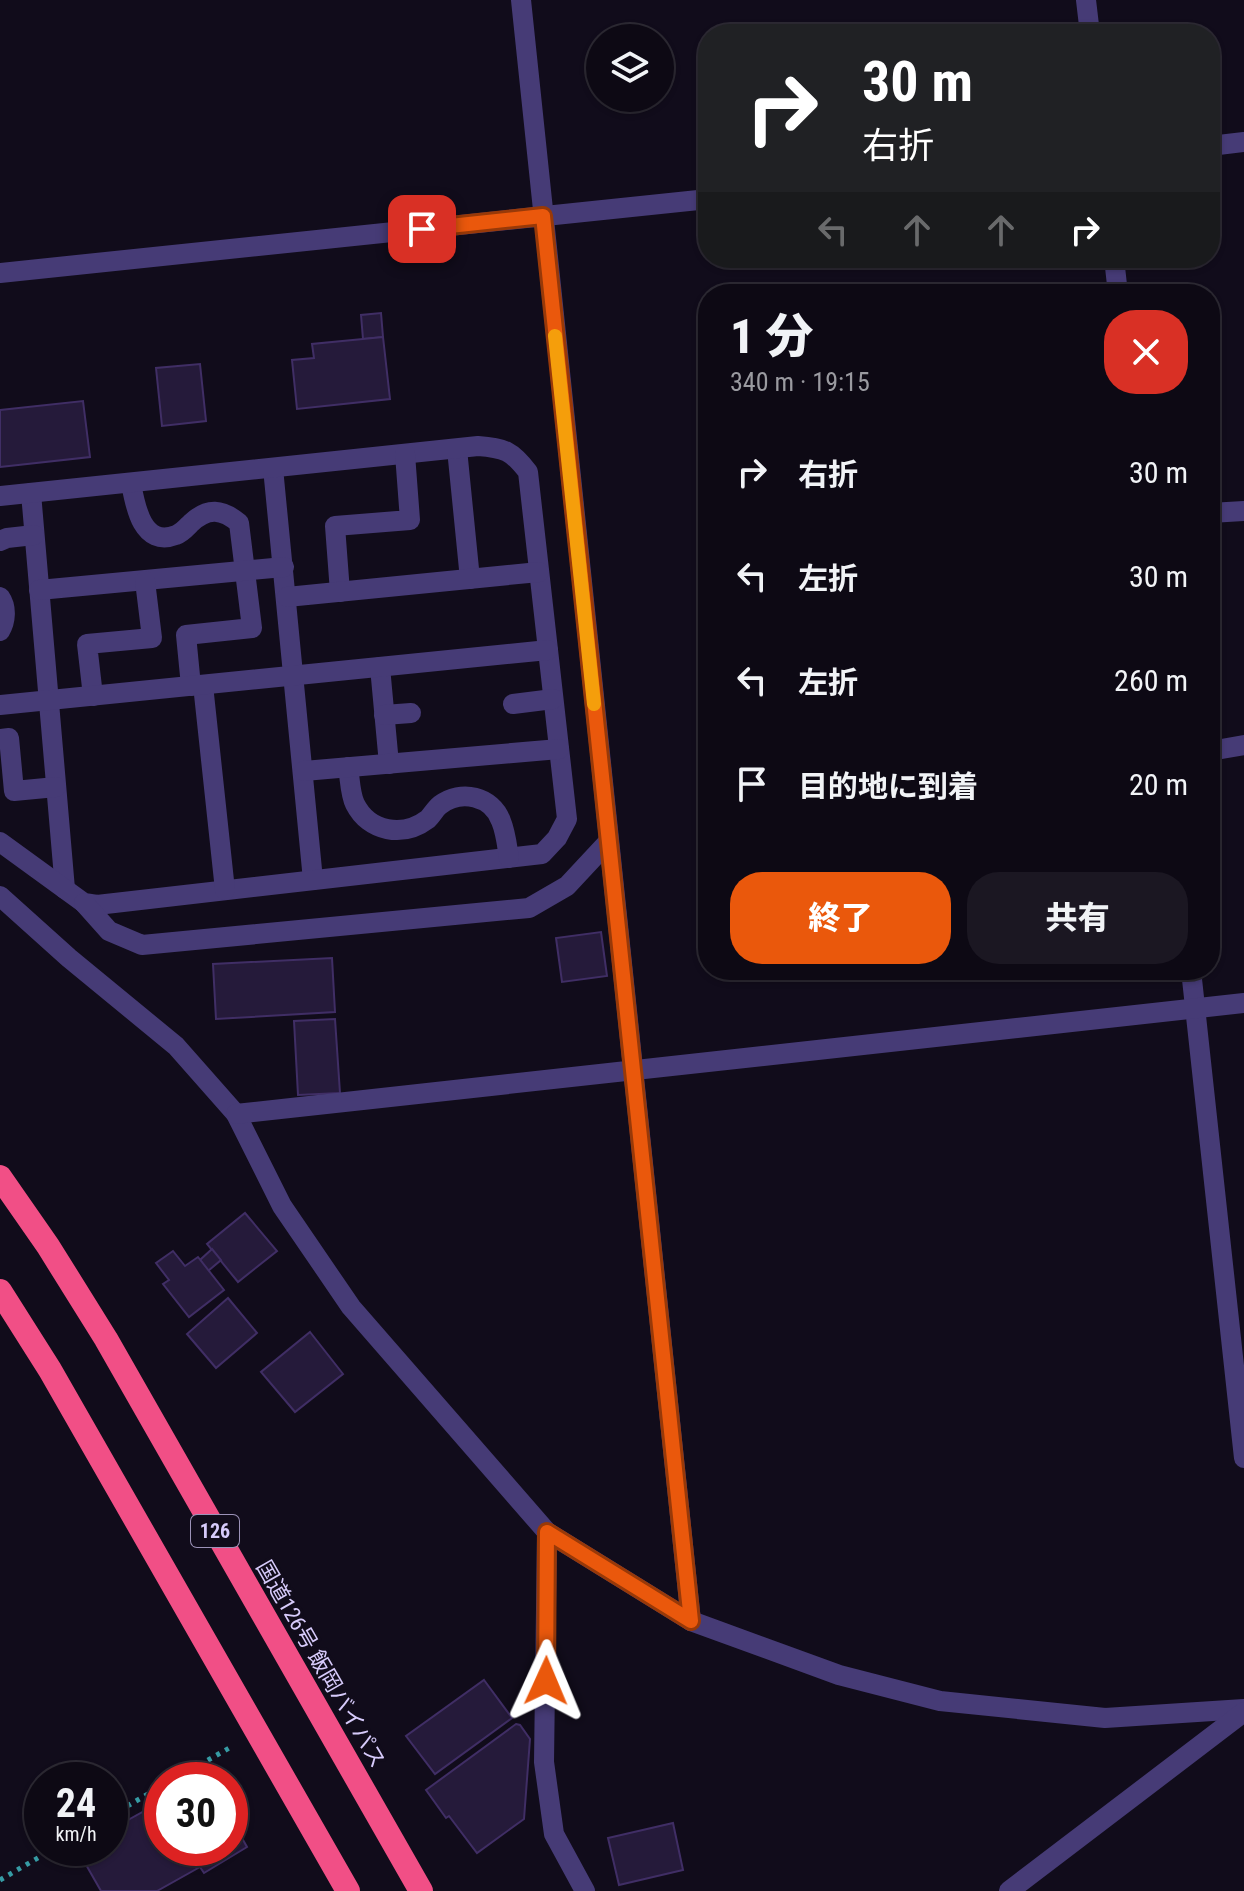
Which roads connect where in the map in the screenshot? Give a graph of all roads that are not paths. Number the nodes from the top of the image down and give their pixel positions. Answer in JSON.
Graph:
{"nodes":[{"id":1,"x":521,"y":0,"type":"edge"},
{"id":2,"x":1086,"y":0,"type":"edge"},
{"id":3,"x":1089,"y":24,"type":"edge"},
{"id":4,"x":1244,"y":142,"type":"edge"},
{"id":5,"x":1220,"y":145,"type":"edge"},
{"id":6,"x":698,"y":200,"type":"edge"},
{"id":7,"x":543,"y":216,"type":"junction"},
{"id":8,"x":0,"y":273,"type":"edge"},
{"id":9,"x":457,"y":449,"type":"junction"},
{"id":10,"x":405,"y":454,"type":"junction"},
{"id":11,"x":273,"y":468,"type":"junction"},
{"id":12,"x":131,"y":483,"type":"junction"},
{"id":13,"x":31,"y":493,"type":"junction"},
{"id":14,"x":0,"y":496,"type":"edge"},
{"id":15,"x":1244,"y":511,"type":"edge"},
{"id":16,"x":1220,"y":512,"type":"edge"},
{"id":17,"x":34,"y":535,"type":"junction"},
{"id":18,"x":0,"y":541,"type":"edge"},
{"id":19,"x":284,"y":567,"type":"junction"},
{"id":20,"x":246,"y":571,"type":"junction"},
{"id":21,"x":539,"y":572,"type":"junction"},
{"id":22,"x":470,"y":579,"type":"junction"},
{"id":23,"x":145,"y":581,"type":"junction"},
{"id":24,"x":39,"y":590,"type":"junction"},
{"id":25,"x":340,"y":592,"type":"junction"},
{"id":26,"x":0,"y":597,"type":"edge"},
{"id":27,"x":287,"y":597,"type":"junction"},
{"id":28,"x":0,"y":631,"type":"edge"},
{"id":29,"x":548,"y":650,"type":"junction"},
{"id":30,"x":380,"y":667,"type":"junction"},
{"id":31,"x":295,"y":675,"type":"junction"},
{"id":32,"x":197,"y":686,"type":"junction"},
{"id":33,"x":93,"y":696,"type":"junction"},
{"id":34,"x":553,"y":699,"type":"junction"},
{"id":35,"x":49,"y":700,"type":"junction"},
{"id":36,"x":513,"y":704,"type":"dead end"},
{"id":37,"x":0,"y":705,"type":"edge"},
{"id":38,"x":411,"y":713,"type":"dead end"},
{"id":39,"x":384,"y":715,"type":"junction"},
{"id":40,"x":0,"y":739,"type":"edge"},
{"id":41,"x":1244,"y":745,"type":"edge"},
{"id":42,"x":559,"y":749,"type":"junction"},
{"id":43,"x":1220,"y":749,"type":"edge"},
{"id":44,"x":389,"y":764,"type":"junction"},
{"id":45,"x":348,"y":767,"type":"junction"},
{"id":46,"x":304,"y":771,"type":"junction"},
{"id":47,"x":56,"y":787,"type":"junction"},
{"id":48,"x":0,"y":842,"type":"edge"},
{"id":49,"x":608,"y":842,"type":"junction"},
{"id":50,"x":509,"y":858,"type":"junction"},
{"id":51,"x":313,"y":880,"type":"junction"},
{"id":52,"x":65,"y":889,"type":"junction"},
{"id":53,"x":225,"y":890,"type":"junction"},
{"id":54,"x":0,"y":896,"type":"edge"},
{"id":55,"x":84,"y":903,"type":"junction"},
{"id":56,"x":1192,"y":980,"type":"edge"},
{"id":57,"x":1244,"y":1003,"type":"edge"},
{"id":58,"x":1195,"y":1009,"type":"junction"},
{"id":59,"x":633,"y":1071,"type":"junction"},
{"id":60,"x":236,"y":1114,"type":"junction"},
{"id":61,"x":0,"y":1177,"type":"edge"},
{"id":62,"x":0,"y":1291,"type":"edge"},
{"id":63,"x":1244,"y":1458,"type":"edge"},
{"id":64,"x":547,"y":1532,"type":"junction"},
{"id":65,"x":691,"y":1621,"type":"junction"},
{"id":66,"x":1244,"y":1711,"type":"edge"},
{"id":67,"x":348,"y":1891,"type":"edge"},
{"id":68,"x":421,"y":1891,"type":"edge"},
{"id":69,"x":585,"y":1891,"type":"edge"},
{"id":70,"x":1009,"y":1891,"type":"edge"}],
"edges":[{"from":1,"to":7,"type":"street"},
{"from":2,"to":3,"type":"street"},
{"from":4,"to":5,"type":"street"},
{"from":6,"to":7,"type":"street"},
{"from":7,"to":8,"type":"street"},
{"from":7,"to":49,"type":"street"},
{"from":9,"to":10,"type":"street"},
{"from":9,"to":21,"type":"street"},
{"from":9,"to":22,"type":"street"},
{"from":10,"to":11,"type":"street"},
{"from":10,"to":25,"type":"street"},
{"from":11,"to":12,"type":"street"},
{"from":11,"to":19,"type":"street"},
{"from":12,"to":13,"type":"street"},
{"from":12,"to":20,"type":"street"},
{"from":13,"to":14,"type":"street"},
{"from":13,"to":17,"type":"street"},
{"from":15,"to":16,"type":"street"},
{"from":17,"to":18,"type":"street"},
{"from":17,"to":24,"type":"street"},
{"from":19,"to":20,"type":"street"},
{"from":19,"to":27,"type":"street"},
{"from":20,"to":23,"type":"street"},
{"from":20,"to":32,"type":"street"},
{"from":21,"to":22,"type":"street"},
{"from":21,"to":29,"type":"street"},
{"from":22,"to":25,"type":"street"},
{"from":23,"to":24,"type":"street"},
{"from":23,"to":33,"type":"street"},
{"from":24,"to":35,"type":"street"},
{"from":25,"to":27,"type":"street"},
{"from":26,"to":28,"type":"street"},
{"from":27,"to":31,"type":"street"},
{"from":29,"to":30,"type":"street"},
{"from":29,"to":34,"type":"street"},
{"from":30,"to":31,"type":"street"},
{"from":30,"to":39,"type":"street"},
{"from":31,"to":32,"type":"street"},
{"from":31,"to":46,"type":"street"},
{"from":32,"to":33,"type":"street"},
{"from":32,"to":53,"type":"street"},
{"from":33,"to":35,"type":"street"},
{"from":34,"to":36,"type":"street"},
{"from":34,"to":42,"type":"street"},
{"from":35,"to":37,"type":"street"},
{"from":35,"to":47,"type":"street"},
{"from":38,"to":39,"type":"street"},
{"from":39,"to":44,"type":"street"},
{"from":40,"to":47,"type":"street"},
{"from":41,"to":43,"type":"street"},
{"from":42,"to":44,"type":"street"},
{"from":42,"to":50,"type":"street"},
{"from":44,"to":45,"type":"street"},
{"from":45,"to":46,"type":"street"},
{"from":45,"to":50,"type":"street"},
{"from":46,"to":51,"type":"street"},
{"from":47,"to":52,"type":"street"},
{"from":48,"to":52,"type":"street"},
{"from":49,"to":55,"type":"street"},
{"from":49,"to":59,"type":"street"},
{"from":50,"to":51,"type":"street"},
{"from":51,"to":53,"type":"street"},
{"from":52,"to":55,"type":"street"},
{"from":53,"to":55,"type":"street"},
{"from":54,"to":60,"type":"street"},
{"from":56,"to":58,"type":"street"},
{"from":57,"to":58,"type":"street"},
{"from":58,"to":59,"type":"street"},
{"from":58,"to":63,"type":"street"},
{"from":59,"to":60,"type":"street"},
{"from":59,"to":65,"type":"street"},
{"from":60,"to":64,"type":"street"},
{"from":61,"to":68,"type":"highway","name":"国道126号 飯岡バイパス","number":"126"},
{"from":62,"to":67,"type":"highway"},
{"from":64,"to":65,"type":"street"},
{"from":64,"to":69,"type":"street"},
{"from":65,"to":66,"type":"street"},
{"from":66,"to":70,"type":"street"}]}
